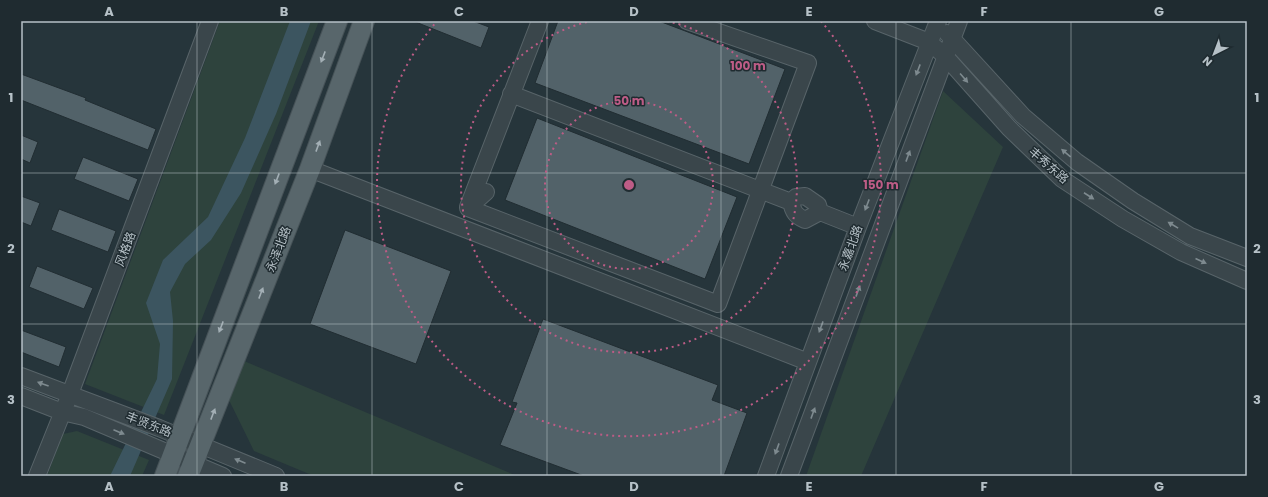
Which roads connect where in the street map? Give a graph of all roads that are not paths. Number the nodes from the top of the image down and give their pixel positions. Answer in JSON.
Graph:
{"nodes":[{"id":1,"x":210,"y":21,"type":"edge"},
{"id":2,"x":337,"y":21,"type":"edge"},
{"id":3,"x":364,"y":21,"type":"edge"},
{"id":4,"x":540,"y":21,"type":"edge"},
{"id":5,"x":687,"y":21,"type":"edge"},
{"id":6,"x":875,"y":21,"type":"edge"},
{"id":7,"x":959,"y":21,"type":"edge"},
{"id":8,"x":935,"y":22,"type":"edge"},
{"id":9,"x":952,"y":38,"type":"junction"},
{"id":10,"x":929,"y":42,"type":"junction"},
{"id":11,"x":945,"y":56,"type":"junction"},
{"id":12,"x":511,"y":94,"type":"junction"},
{"id":13,"x":310,"y":169,"type":"junction"},
{"id":14,"x":760,"y":191,"type":"junction"},
{"id":15,"x":486,"y":192,"type":"dead end"},
{"id":16,"x":468,"y":208,"type":"junction"},
{"id":17,"x":460,"y":227,"type":"junction"},
{"id":18,"x":858,"y":227,"type":"junction"},
{"id":19,"x":1247,"y":258,"type":"edge"},
{"id":20,"x":1247,"y":281,"type":"edge"},
{"id":21,"x":808,"y":362,"type":"junction"},
{"id":22,"x":21,"y":376,"type":"edge"},
{"id":23,"x":70,"y":394,"type":"junction"},
{"id":24,"x":21,"y":396,"type":"edge"},
{"id":25,"x":62,"y":412,"type":"junction"},
{"id":26,"x":179,"y":436,"type":"junction"},
{"id":27,"x":201,"y":444,"type":"junction"},
{"id":28,"x":172,"y":456,"type":"junction"},
{"id":29,"x":191,"y":470,"type":"edge"},
{"id":30,"x":37,"y":476,"type":"edge"},
{"id":31,"x":165,"y":476,"type":"edge"},
{"id":32,"x":223,"y":476,"type":"edge"},
{"id":33,"x":276,"y":476,"type":"edge"},
{"id":34,"x":766,"y":476,"type":"edge"},
{"id":35,"x":789,"y":476,"type":"edge"}],
"edges":[{"from":1,"to":23,"type":"street","name":"风格路"},
{"from":2,"to":26,"type":"main road","one_way":true},
{"from":13,"to":3,"type":"main road","name":"永泽北路","one_way":true},
{"from":4,"to":12,"type":"street"},
{"from":5,"to":14,"type":"street"},
{"from":6,"to":10,"type":"street","name":"丰秀东路"},
{"from":7,"to":9,"type":"street","name":"永嘉北路"},
{"from":8,"to":9,"type":"street","name":"丰秀东路"},
{"from":8,"to":10,"type":"street","name":"永嘉北路"},
{"from":9,"to":11,"type":"street","name":"永嘉北路"},
{"from":19,"to":9,"type":"street","name":"丰秀东路","one_way":true},
{"from":10,"to":11,"type":"street","name":"丰秀东路"},
{"from":10,"to":18,"type":"street","name":"永嘉北路","one_way":true},
{"from":11,"to":20,"type":"street","name":"丰秀东路","one_way":true},
{"from":35,"to":11,"type":"street","name":"永嘉北路","one_way":true},
{"from":12,"to":14,"type":"street"},
{"from":12,"to":16,"type":"street"},
{"from":13,"to":17,"type":"street"},
{"from":27,"to":13,"type":"main road","name":"永泽北路","one_way":true},
{"from":14,"to":16,"type":"street"},
{"from":14,"to":18,"type":"street"},
{"from":15,"to":16,"type":"street"},
{"from":16,"to":17,"type":"street"},
{"from":17,"to":21,"type":"street"},
{"from":18,"to":21,"type":"street","name":"永嘉北路","one_way":true},
{"from":21,"to":34,"type":"street","name":"永嘉北路","one_way":true},
{"from":23,"to":22,"type":"street","name":"丰贤东路","one_way":true},
{"from":23,"to":25,"type":"street","name":"风格路"},
{"from":23,"to":26,"type":"street","name":"丰贤东路"},
{"from":24,"to":25,"type":"street","name":"丰贤东路"},
{"from":25,"to":28,"type":"street","name":"丰贤东路","one_way":true},
{"from":25,"to":30,"type":"street","name":"风格路"},
{"from":26,"to":27,"type":"street","name":"丰贤东路"},
{"from":26,"to":28,"type":"main road"},
{"from":27,"to":29,"type":"main road","name":"永泽北路"},
{"from":33,"to":27,"type":"street","name":"丰贤东路","one_way":true},
{"from":28,"to":29,"type":"street","name":"丰贤东路"},
{"from":28,"to":31,"type":"main road"},
{"from":29,"to":32,"type":"street","name":"丰贤东路"}]}
